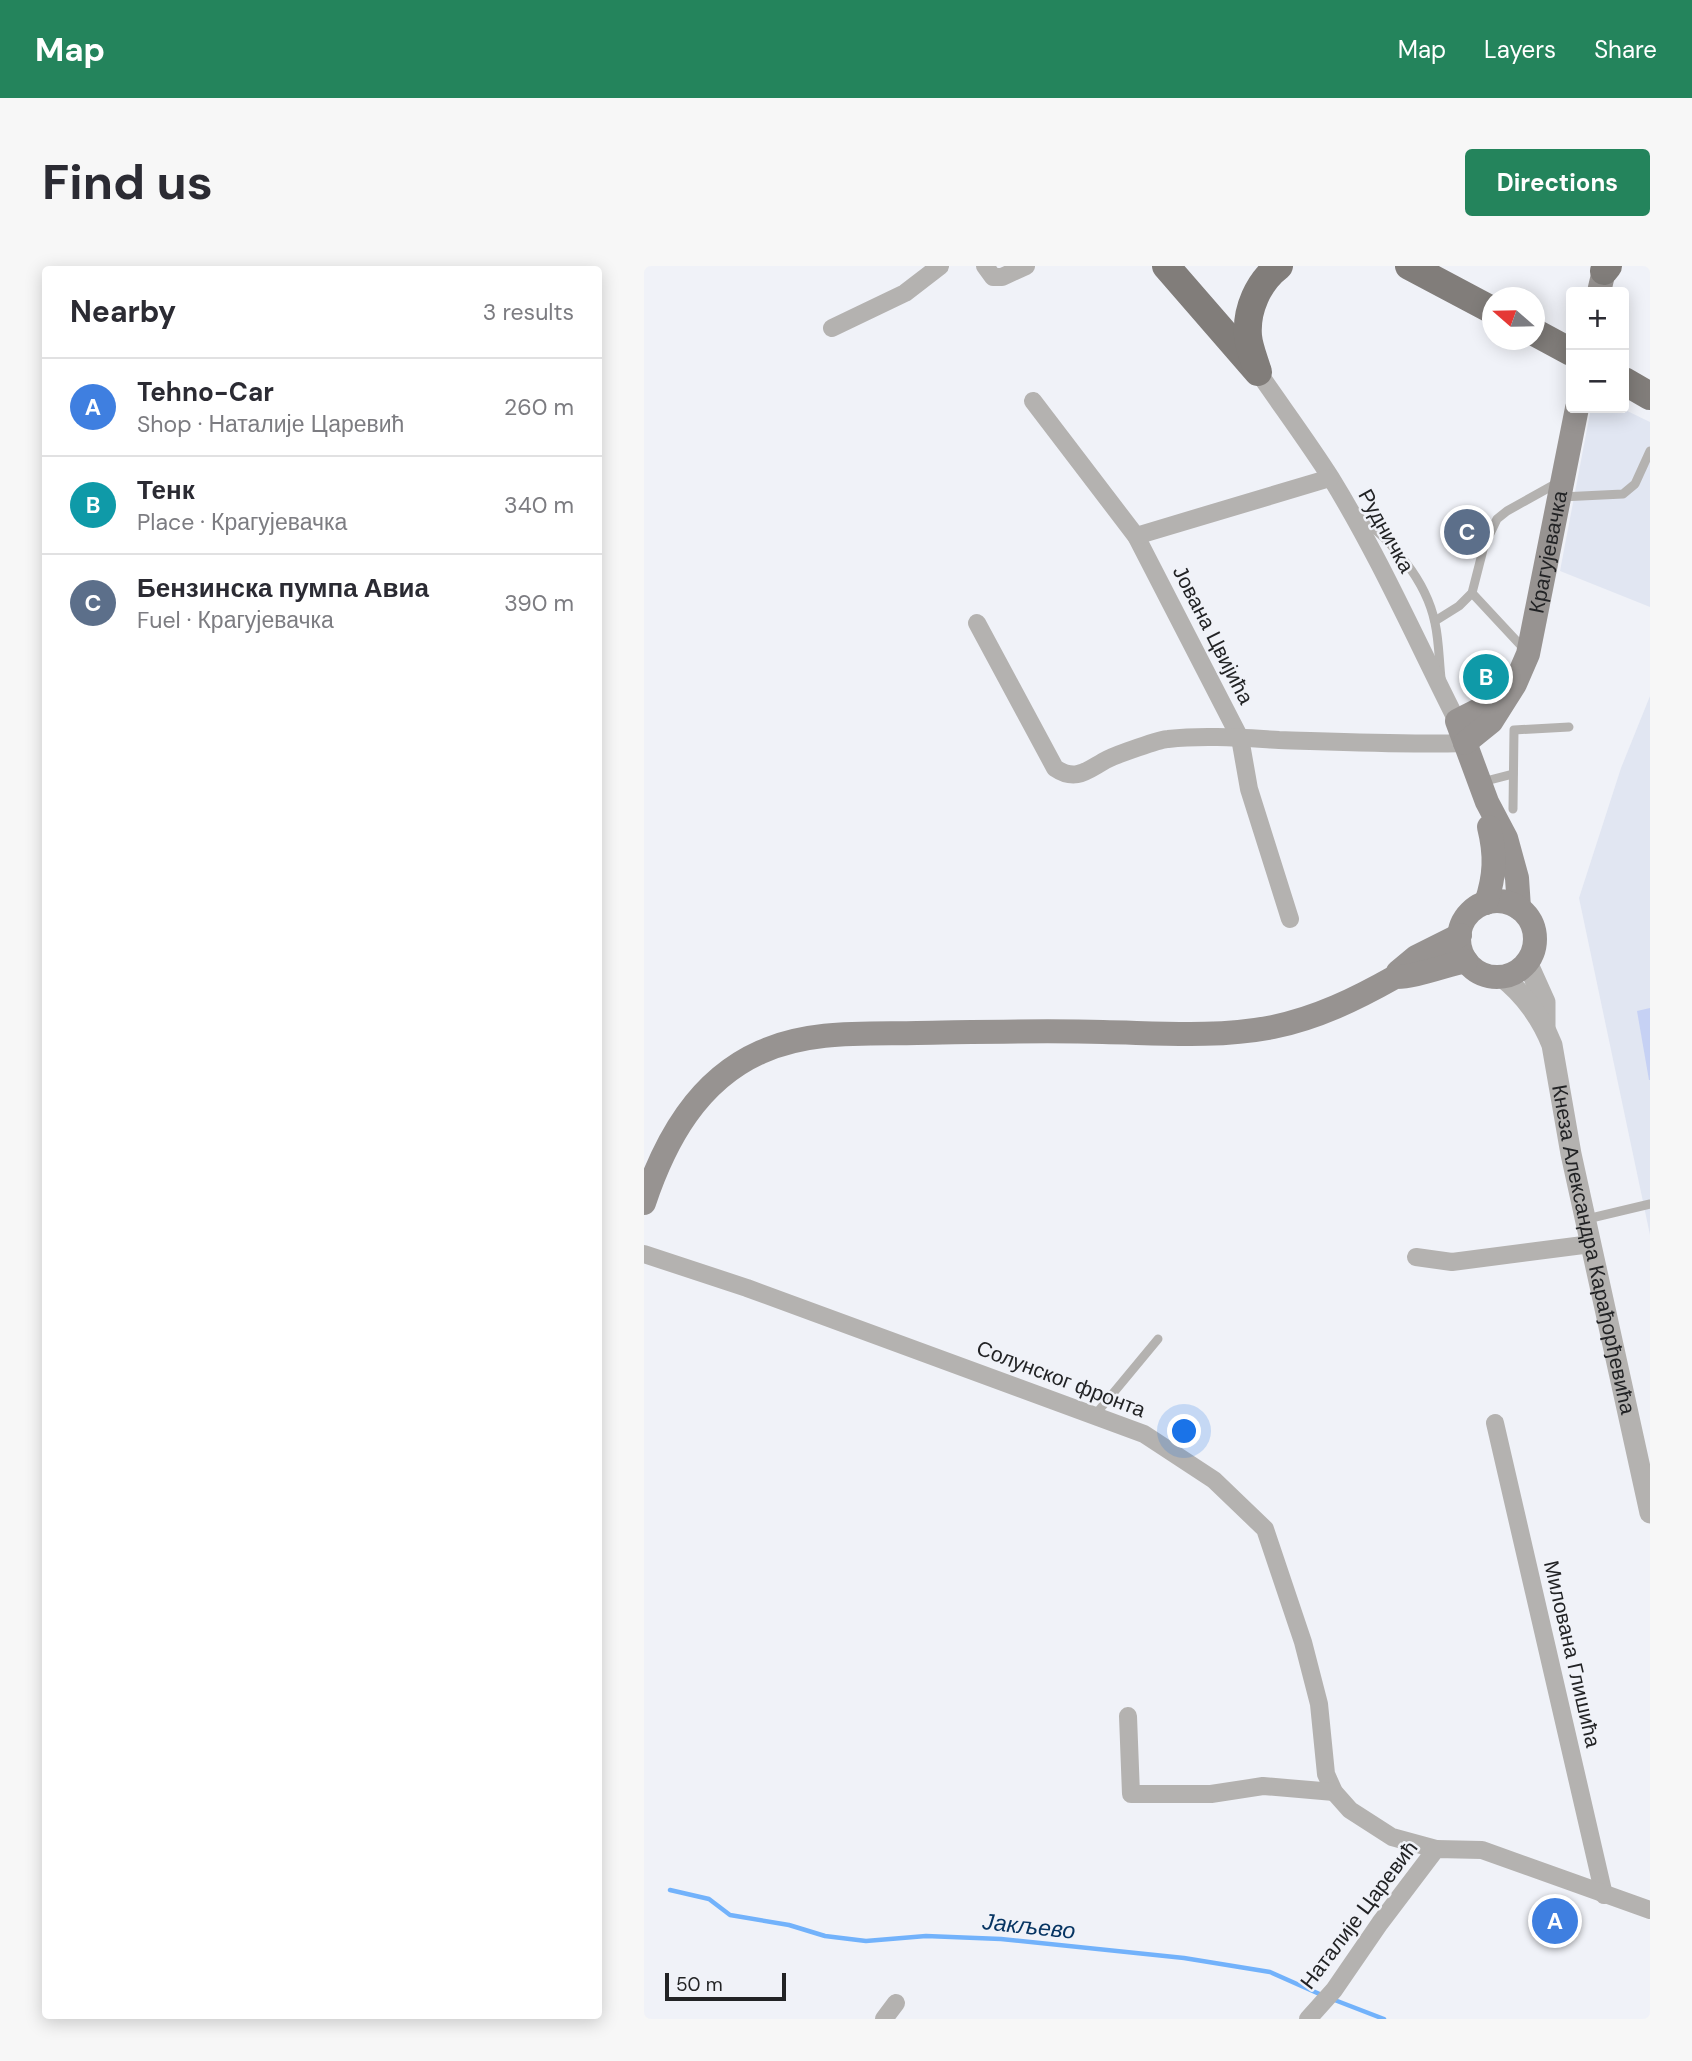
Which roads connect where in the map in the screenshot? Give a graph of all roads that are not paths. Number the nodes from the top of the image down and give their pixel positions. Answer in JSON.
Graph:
{"nodes":[{"id":1,"x":940,"y":266,"type":"edge"},
{"id":2,"x":985,"y":266,"type":"edge"},
{"id":3,"x":1026,"y":266,"type":"edge"},
{"id":4,"x":1166,"y":266,"type":"edge"},
{"id":5,"x":1279,"y":266,"type":"edge"},
{"id":6,"x":1409,"y":266,"type":"edge"},
{"id":7,"x":1482,"y":304,"type":"edge"},
{"id":8,"x":832,"y":328,"type":"dead end"},
{"id":9,"x":1545,"y":338,"type":"edge"},
{"id":10,"x":1567,"y":350,"type":"edge"},
{"id":11,"x":1258,"y":372,"type":"junction"},
{"id":12,"x":1629,"y":384,"type":"edge"},
{"id":13,"x":1650,"y":396,"type":"edge"},
{"id":14,"x":1033,"y":401,"type":"dead end"},
{"id":15,"x":1576,"y":413,"type":"edge"},
{"id":16,"x":1650,"y":451,"type":"edge"},
{"id":17,"x":1330,"y":478,"type":"junction"},
{"id":18,"x":1562,"y":488,"type":"junction"},
{"id":19,"x":1347,"y":506,"type":"junction"},
{"id":20,"x":1136,"y":536,"type":"junction"},
{"id":21,"x":1472,"y":593,"type":"junction"},
{"id":22,"x":1435,"y":621,"type":"junction"},
{"id":23,"x":977,"y":623,"type":"dead end"},
{"id":24,"x":1528,"y":654,"type":"junction"},
{"id":25,"x":1441,"y":690,"type":"junction"},
{"id":26,"x":1569,"y":727,"type":"dead end"},
{"id":27,"x":1461,"y":732,"type":"junction"},
{"id":28,"x":1240,"y":738,"type":"junction"},
{"id":29,"x":1513,"y":774,"type":"junction"},
{"id":30,"x":1483,"y":792,"type":"junction"},
{"id":31,"x":1513,"y":809,"type":"dead end"},
{"id":32,"x":1486,"y":903,"type":"junction"},
{"id":33,"x":1519,"y":908,"type":"junction"},
{"id":34,"x":1290,"y":919,"type":"dead end"},
{"id":35,"x":1460,"y":935,"type":"junction"},
{"id":36,"x":1466,"y":961,"type":"junction"},
{"id":37,"x":1527,"y":962,"type":"junction"},
{"id":38,"x":1395,"y":977,"type":"junction"},
{"id":39,"x":1502,"y":977,"type":"junction"},
{"id":40,"x":1545,"y":1028,"type":"junction"},
{"id":41,"x":644,"y":1203,"type":"edge"},
{"id":42,"x":1650,"y":1204,"type":"edge"},
{"id":43,"x":1586,"y":1219,"type":"junction"},
{"id":44,"x":1591,"y":1244,"type":"junction"},
{"id":45,"x":644,"y":1254,"type":"edge"},
{"id":46,"x":1416,"y":1257,"type":"dead end"},
{"id":47,"x":1158,"y":1339,"type":"dead end"},
{"id":48,"x":1095,"y":1415,"type":"junction"},
{"id":49,"x":1495,"y":1423,"type":"dead end"},
{"id":50,"x":1650,"y":1513,"type":"edge"},
{"id":51,"x":1128,"y":1716,"type":"dead end"},
{"id":52,"x":1334,"y":1792,"type":"junction"},
{"id":53,"x":1436,"y":1849,"type":"junction"},
{"id":54,"x":1604,"y":1895,"type":"junction"},
{"id":55,"x":1650,"y":1910,"type":"edge"},
{"id":56,"x":896,"y":2003,"type":"dead end"},
{"id":57,"x":1314,"y":2013,"type":"edge"},
{"id":58,"x":884,"y":2019,"type":"edge"}],
"edges":[{"from":1,"to":8,"type":"street"},
{"from":2,"to":3,"type":"street"},
{"from":4,"to":11,"type":"main road"},
{"from":5,"to":11,"type":"main road"},
{"from":6,"to":7,"type":"main road"},
{"from":9,"to":10,"type":"main road"},
{"from":11,"to":17,"type":"street","name":"Рудничка"},
{"from":12,"to":13,"type":"main road"},
{"from":14,"to":20,"type":"street","name":"Јована Цвијића"},
{"from":15,"to":18,"type":"main road","name":"Крагујевачка"},
{"from":16,"to":18,"type":"lane"},
{"from":17,"to":19,"type":"street","name":"Рудничка"},
{"from":17,"to":20,"type":"street"},
{"from":18,"to":21,"type":"lane"},
{"from":18,"to":24,"type":"main road","name":"Крагујевачка"},
{"from":19,"to":22,"type":"lane"},
{"from":19,"to":25,"type":"street","name":"Рудничка"},
{"from":20,"to":28,"type":"street","name":"Јована Цвијића"},
{"from":21,"to":22,"type":"lane"},
{"from":21,"to":24,"type":"lane"},
{"from":22,"to":25,"type":"lane"},
{"from":23,"to":28,"type":"street"},
{"from":24,"to":27,"type":"main road","name":"Крагујевачка"},
{"from":25,"to":27,"type":"street","name":"Рудничка"},
{"from":26,"to":29,"type":"lane"},
{"from":27,"to":28,"type":"street"},
{"from":27,"to":30,"type":"main road"},
{"from":28,"to":34,"type":"street","name":"Јована Цвијића"},
{"from":29,"to":30,"type":"lane"},
{"from":29,"to":31,"type":"lane"},
{"from":30,"to":32,"type":"main road"},
{"from":30,"to":33,"type":"main road"},
{"from":32,"to":33,"type":"main road"},
{"from":32,"to":35,"type":"main road"},
{"from":33,"to":37,"type":"main road"},
{"from":35,"to":36,"type":"main road"},
{"from":35,"to":38,"type":"main road"},
{"from":36,"to":38,"type":"main road"},
{"from":36,"to":39,"type":"main road"},
{"from":37,"to":39,"type":"main road"},
{"from":37,"to":40,"type":"street","name":"Кнеза Александра Карађорђевића"},
{"from":38,"to":41,"type":"main road"},
{"from":39,"to":40,"type":"street","name":"Кнеза Александра Карађорђевића"},
{"from":40,"to":43,"type":"street","name":"Кнеза Александра Карађорђевића"},
{"from":42,"to":43,"type":"lane"},
{"from":43,"to":44,"type":"street","name":"Кнеза Александра Карађорђевића"},
{"from":44,"to":46,"type":"street"},
{"from":44,"to":50,"type":"street","name":"Кнеза Александра Карађорђевића"},
{"from":45,"to":48,"type":"street","name":"Солунског фронта"},
{"from":47,"to":48,"type":"lane"},
{"from":48,"to":52,"type":"street","name":"Солунског фронта"},
{"from":49,"to":54,"type":"street","name":"Милована Глишића"},
{"from":51,"to":52,"type":"street"},
{"from":52,"to":53,"type":"street","name":"Солунског фронта"},
{"from":53,"to":54,"type":"street","name":"Наталије Царевић"},
{"from":53,"to":57,"type":"street","name":"Наталије Царевић"},
{"from":54,"to":55,"type":"street","name":"Наталије Царевић"},
{"from":56,"to":58,"type":"street"}]}
